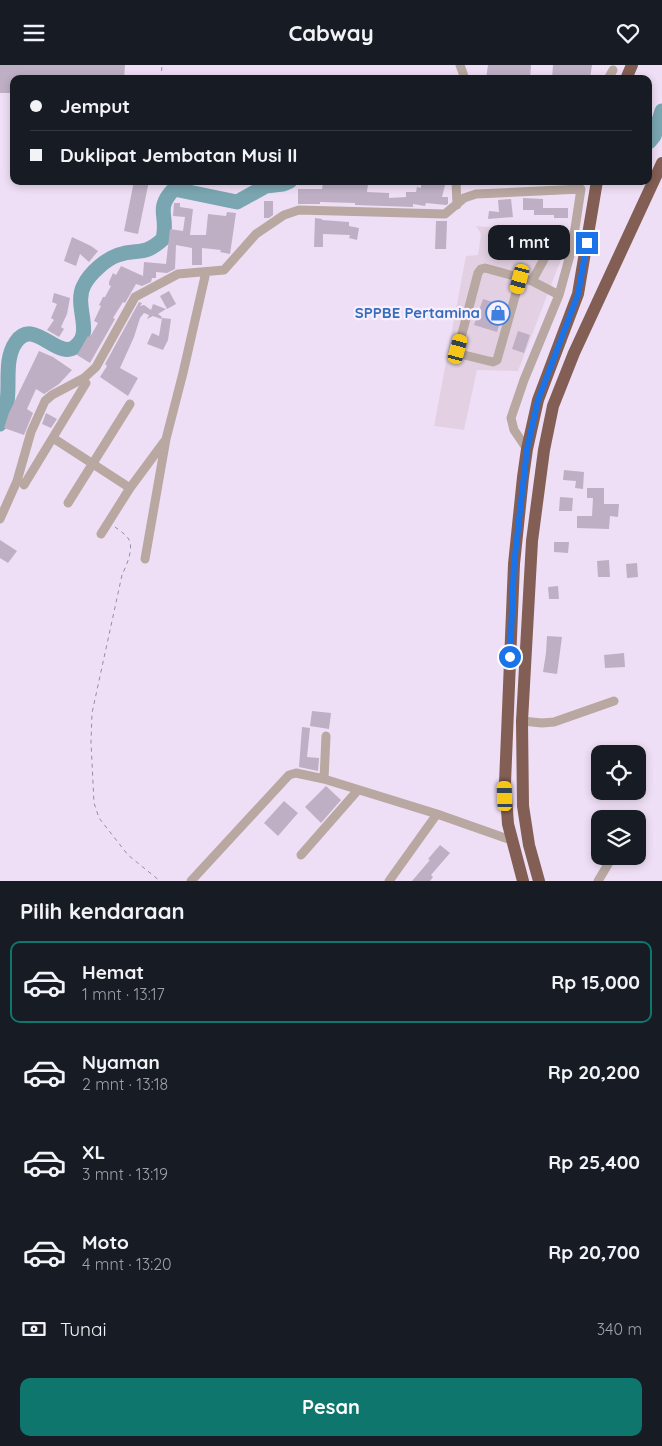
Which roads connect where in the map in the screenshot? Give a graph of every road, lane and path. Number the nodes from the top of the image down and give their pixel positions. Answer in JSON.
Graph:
{"nodes":[{"id":1,"x":613,"y":70,"type":"dead end"},
{"id":2,"x":610,"y":75,"type":"edge"},
{"id":3,"x":662,"y":163,"type":"edge"},
{"id":4,"x":652,"y":184,"type":"edge"},
{"id":5,"x":456,"y":185,"type":"edge"},
{"id":6,"x":581,"y":185,"type":"edge"},
{"id":7,"x":596,"y":185,"type":"edge"},
{"id":8,"x":644,"y":185,"type":"edge"},
{"id":9,"x":651,"y":185,"type":"edge"},
{"id":10,"x":650,"y":188,"type":"junction"},
{"id":11,"x":456,"y":205,"type":"junction"},
{"id":12,"x":548,"y":252,"type":"dead end"},
{"id":13,"x":206,"y":272,"type":"junction"},
{"id":14,"x":520,"y":279,"type":"junction"},
{"id":15,"x":532,"y":281,"type":"junction"},
{"id":16,"x":559,"y":295,"type":"junction"},
{"id":17,"x":86,"y":383,"type":"dead end"},
{"id":18,"x":130,"y":404,"type":"dead end"},
{"id":19,"x":53,"y":438,"type":"junction"},
{"id":20,"x":166,"y":439,"type":"junction"},
{"id":21,"x":527,"y":449,"type":"junction"},
{"id":22,"x":93,"y":464,"type":"junction"},
{"id":23,"x":24,"y":485,"type":"dead end"},
{"id":24,"x":130,"y":489,"type":"junction"},
{"id":25,"x":68,"y":503,"type":"dead end"},
{"id":26,"x":0,"y":519,"type":"edge"},
{"id":27,"x":109,"y":521,"type":"junction"},
{"id":28,"x":101,"y":534,"type":"dead end"},
{"id":29,"x":145,"y":559,"type":"dead end"},
{"id":30,"x":614,"y":701,"type":"dead end"},
{"id":31,"x":522,"y":721,"type":"junction"},
{"id":32,"x":326,"y":736,"type":"dead end"},
{"id":33,"x":324,"y":779,"type":"junction"},
{"id":34,"x":358,"y":790,"type":"junction"},
{"id":35,"x":436,"y":814,"type":"junction"},
{"id":36,"x":511,"y":840,"type":"junction"},
{"id":37,"x":301,"y":855,"type":"dead end"},
{"id":38,"x":608,"y":865,"type":"edge"},
{"id":39,"x":160,"y":881,"type":"edge"},
{"id":40,"x":192,"y":881,"type":"edge"},
{"id":41,"x":389,"y":881,"type":"edge"},
{"id":42,"x":523,"y":881,"type":"edge"},
{"id":43,"x":539,"y":881,"type":"edge"},
{"id":44,"x":598,"y":881,"type":"edge"}],
"edges":[{"from":1,"to":2,"type":"street"},
{"from":3,"to":4,"type":"highway"},
{"from":5,"to":11,"type":"street"},
{"from":6,"to":11,"type":"street"},
{"from":6,"to":16,"type":"street"},
{"from":7,"to":21,"type":"highway"},
{"from":8,"to":10,"type":"path"},
{"from":9,"to":10,"type":"highway"},
{"from":10,"to":31,"type":"highway"},
{"from":11,"to":13,"type":"street"},
{"from":12,"to":15,"type":"street"},
{"from":13,"to":20,"type":"street"},
{"from":13,"to":26,"type":"street"},
{"from":14,"to":14,"type":"street"},
{"from":14,"to":15,"type":"street"},
{"from":15,"to":16,"type":"street"},
{"from":16,"to":21,"type":"street"},
{"from":17,"to":19,"type":"street"},
{"from":18,"to":22,"type":"street"},
{"from":19,"to":22,"type":"street"},
{"from":19,"to":23,"type":"street"},
{"from":20,"to":24,"type":"street"},
{"from":20,"to":29,"type":"street"},
{"from":21,"to":36,"type":"highway"},
{"from":22,"to":24,"type":"street"},
{"from":22,"to":25,"type":"street"},
{"from":24,"to":27,"type":"street"},
{"from":27,"to":28,"type":"street"},
{"from":27,"to":39,"type":"path"},
{"from":30,"to":31,"type":"street"},
{"from":31,"to":43,"type":"highway"},
{"from":32,"to":33,"type":"street"},
{"from":33,"to":34,"type":"street"},
{"from":33,"to":40,"type":"street"},
{"from":34,"to":35,"type":"street"},
{"from":34,"to":37,"type":"street"},
{"from":35,"to":36,"type":"street"},
{"from":35,"to":41,"type":"street"},
{"from":36,"to":42,"type":"highway"},
{"from":38,"to":44,"type":"street"}]}
